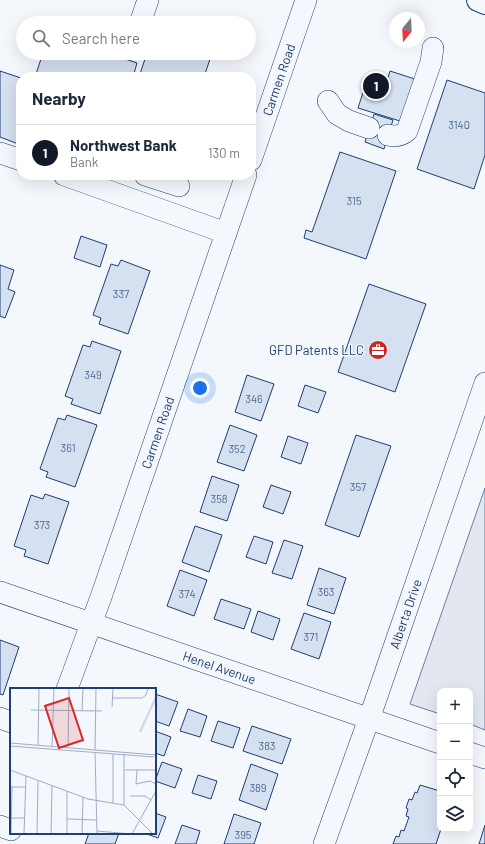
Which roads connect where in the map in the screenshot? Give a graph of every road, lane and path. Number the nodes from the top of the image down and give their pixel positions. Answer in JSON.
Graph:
{"nodes":[{"id":1,"x":148,"y":0,"type":"edge"},
{"id":2,"x":306,"y":0,"type":"edge"},
{"id":3,"x":478,"y":0,"type":"edge"},
{"id":4,"x":485,"y":3,"type":"edge"},
{"id":5,"x":142,"y":16,"type":"edge"},
{"id":6,"x":433,"y":48,"type":"dead end"},
{"id":7,"x":328,"y":101,"type":"dead end"},
{"id":8,"x":256,"y":145,"type":"edge"},
{"id":9,"x":0,"y":153,"type":"edge"},
{"id":10,"x":16,"y":158,"type":"edge"},
{"id":11,"x":78,"y":180,"type":"edge"},
{"id":12,"x":160,"y":180,"type":"edge"},
{"id":13,"x":244,"y":180,"type":"edge"},
{"id":14,"x":179,"y":186,"type":"dead end"},
{"id":15,"x":226,"y":233,"type":"junction"},
{"id":16,"x":485,"y":383,"type":"edge"},
{"id":17,"x":0,"y":592,"type":"edge"},
{"id":18,"x":92,"y":623,"type":"junction"},
{"id":19,"x":66,"y":688,"type":"edge"},
{"id":20,"x":0,"y":718,"type":"edge"},
{"id":21,"x":369,"y":718,"type":"junction"},
{"id":22,"x":10,"y":722,"type":"edge"},
{"id":23,"x":437,"y":742,"type":"edge"},
{"id":24,"x":473,"y":754,"type":"edge"},
{"id":25,"x":485,"y":758,"type":"edge"},
{"id":26,"x":0,"y":826,"type":"edge"},
{"id":27,"x":10,"y":830,"type":"edge"},
{"id":28,"x":15,"y":834,"type":"edge"},
{"id":29,"x":12,"y":844,"type":"edge"},
{"id":30,"x":324,"y":844,"type":"edge"}],
"edges":[{"from":1,"to":5,"type":"street"},
{"from":2,"to":8,"type":"street","name":"Carmen Road"},
{"from":3,"to":4,"type":"main road"},
{"from":6,"to":7,"type":"street"},
{"from":9,"to":10,"type":"street"},
{"from":11,"to":15,"type":"street"},
{"from":12,"to":14,"type":"street"},
{"from":13,"to":15,"type":"street","name":"Carmen Road"},
{"from":15,"to":18,"type":"street","name":"Carmen Road"},
{"from":16,"to":21,"type":"street","name":"Alberta Drive"},
{"from":17,"to":18,"type":"street","name":"Henel Avenue"},
{"from":18,"to":19,"type":"street","name":"Carmen Road"},
{"from":18,"to":21,"type":"street","name":"Henel Avenue"},
{"from":20,"to":22,"type":"street"},
{"from":21,"to":23,"type":"street","name":"Henel Avenue"},
{"from":21,"to":30,"type":"street","name":"Alberta Drive"},
{"from":24,"to":25,"type":"street"},
{"from":26,"to":27,"type":"street"},
{"from":28,"to":29,"type":"street"}]}
